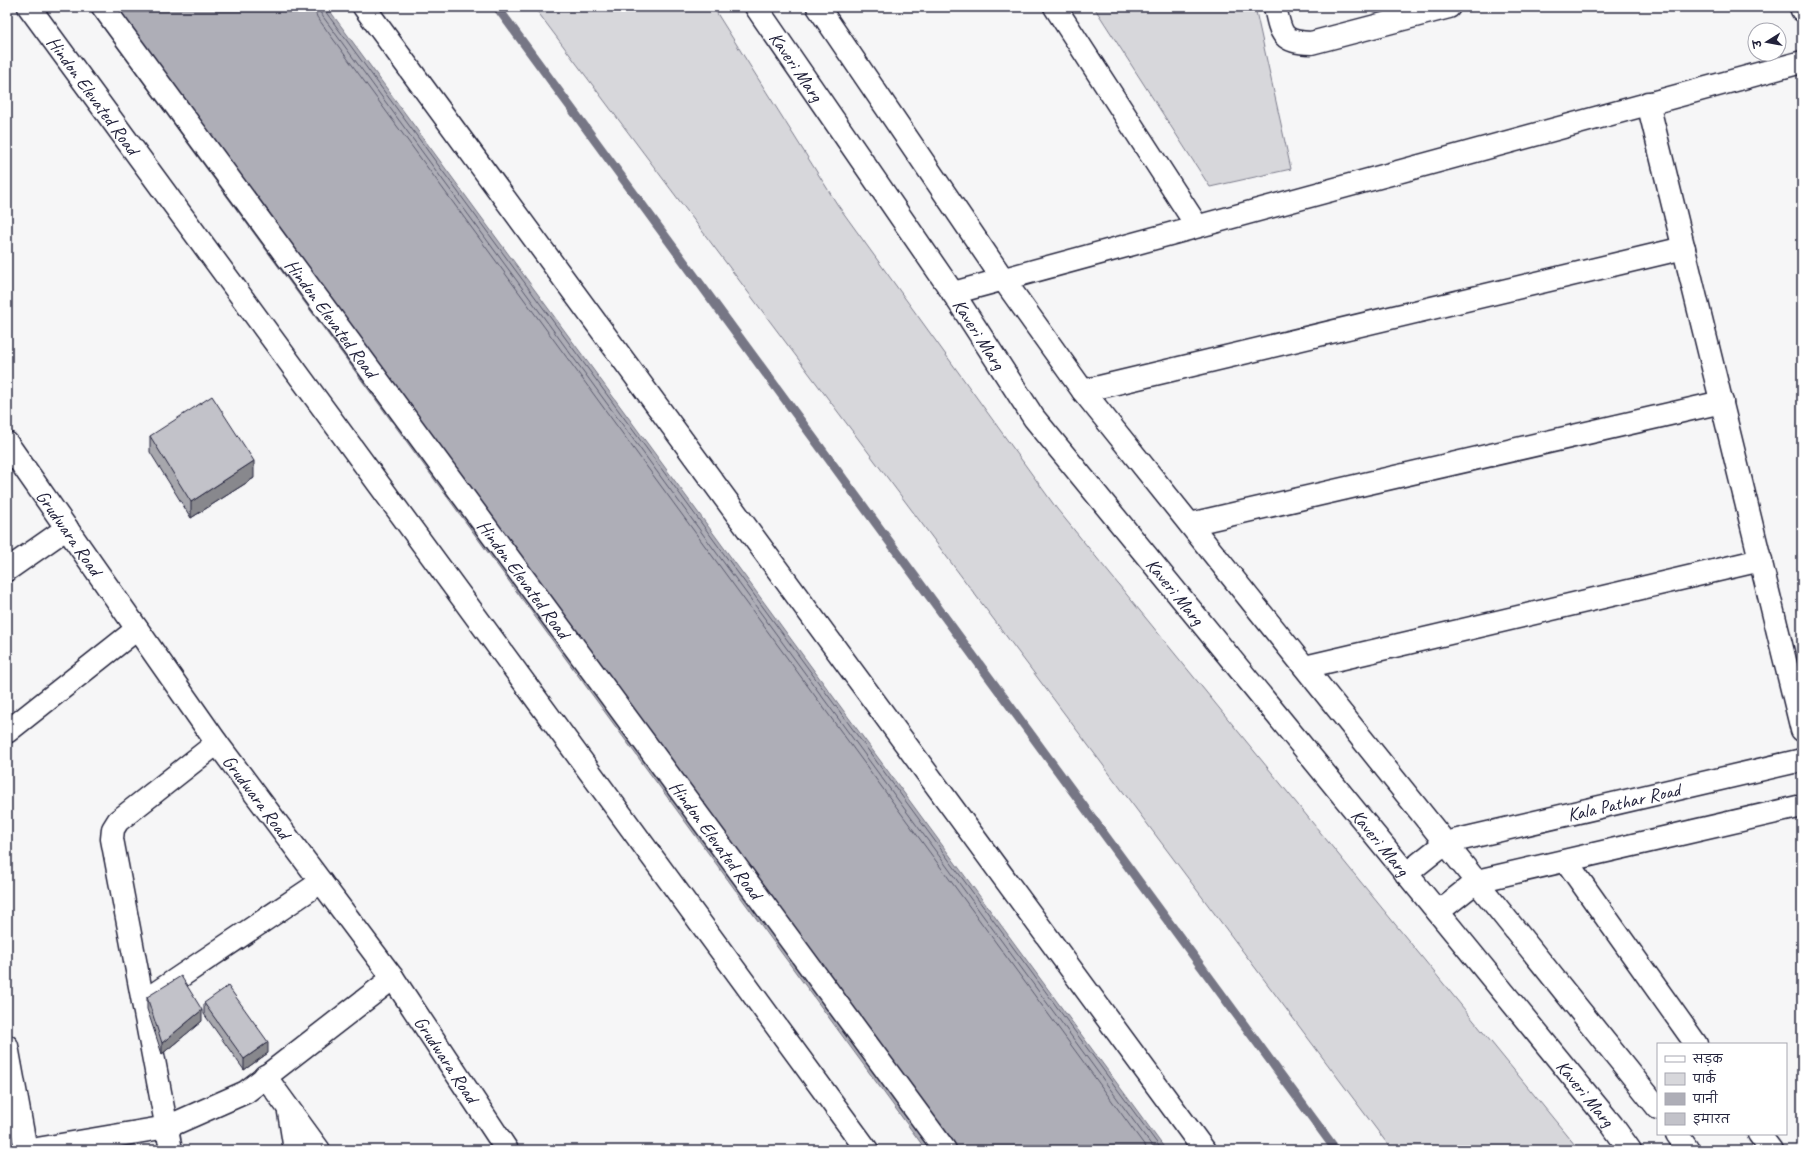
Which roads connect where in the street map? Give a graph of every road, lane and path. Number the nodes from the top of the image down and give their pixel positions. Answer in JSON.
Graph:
{"nodes":[{"id":1,"x":28,"y":7,"type":"edge"},
{"id":2,"x":103,"y":7,"type":"edge"},
{"id":3,"x":364,"y":7,"type":"edge"},
{"id":4,"x":756,"y":7,"type":"edge"},
{"id":5,"x":818,"y":7,"type":"edge"},
{"id":6,"x":1055,"y":7,"type":"edge"},
{"id":7,"x":1275,"y":7,"type":"edge"},
{"id":8,"x":1449,"y":7,"type":"edge"},
{"id":9,"x":1801,"y":7,"type":"edge"},
{"id":10,"x":1802,"y":10,"type":"edge"},
{"id":11,"x":1802,"y":62,"type":"edge"},
{"id":12,"x":1648,"y":103,"type":"junction"},
{"id":13,"x":1197,"y":226,"type":"junction"},
{"id":14,"x":1684,"y":248,"type":"junction"},
{"id":15,"x":1003,"y":280,"type":"junction"},
{"id":16,"x":953,"y":293,"type":"junction"},
{"id":17,"x":1083,"y":392,"type":"junction"},
{"id":18,"x":1722,"y":402,"type":"junction"},
{"id":19,"x":7,"y":443,"type":"edge"},
{"id":20,"x":1190,"y":524,"type":"junction"},
{"id":21,"x":67,"y":528,"type":"junction"},
{"id":22,"x":1760,"y":560,"type":"junction"},
{"id":23,"x":7,"y":570,"type":"edge"},
{"id":24,"x":137,"y":629,"type":"junction"},
{"id":25,"x":1305,"y":667,"type":"junction"},
{"id":26,"x":1802,"y":730,"type":"edge"},
{"id":27,"x":7,"y":732,"type":"edge"},
{"id":28,"x":217,"y":743,"type":"junction"},
{"id":29,"x":1802,"y":760,"type":"edge"},
{"id":30,"x":1801,"y":808,"type":"edge"},
{"id":31,"x":1445,"y":843,"type":"junction"},
{"id":32,"x":1566,"y":861,"type":"junction"},
{"id":33,"x":1406,"y":874,"type":"junction"},
{"id":34,"x":1477,"y":881,"type":"junction"},
{"id":35,"x":321,"y":882,"type":"junction"},
{"id":36,"x":1438,"y":912,"type":"junction"},
{"id":37,"x":393,"y":978,"type":"junction"},
{"id":38,"x":142,"y":1002,"type":"junction"},
{"id":39,"x":1695,"y":1043,"type":"edge"},
{"id":40,"x":7,"y":1046,"type":"edge"},
{"id":41,"x":265,"y":1076,"type":"junction"},
{"id":42,"x":1657,"y":1107,"type":"edge"},
{"id":43,"x":288,"y":1108,"type":"junction"},
{"id":44,"x":167,"y":1128,"type":"junction"},
{"id":45,"x":1678,"y":1135,"type":"edge"},
{"id":46,"x":1760,"y":1135,"type":"edge"},
{"id":47,"x":26,"y":1150,"type":"edge"},
{"id":48,"x":31,"y":1150,"type":"edge"},
{"id":49,"x":171,"y":1150,"type":"edge"},
{"id":50,"x":295,"y":1150,"type":"edge"},
{"id":51,"x":319,"y":1150,"type":"edge"},
{"id":52,"x":507,"y":1150,"type":"edge"},
{"id":53,"x":867,"y":1150,"type":"edge"},
{"id":54,"x":945,"y":1150,"type":"edge"},
{"id":55,"x":1204,"y":1150,"type":"edge"},
{"id":56,"x":1630,"y":1150,"type":"edge"},
{"id":57,"x":1688,"y":1150,"type":"edge"},
{"id":58,"x":1771,"y":1150,"type":"edge"}],
"edges":[{"from":1,"to":53,"type":"main road","name":"Hindon Elevated Road"},
{"from":2,"to":54,"type":"main road","name":"Hindon Elevated Road"},
{"from":3,"to":55,"type":"main road"},
{"from":4,"to":16,"type":"main road","name":"Kaveri Marg"},
{"from":5,"to":15,"type":"main road"},
{"from":6,"to":13,"type":"main road"},
{"from":7,"to":8,"type":"main road"},
{"from":9,"to":10,"type":"main road"},
{"from":11,"to":12,"type":"main road"},
{"from":12,"to":13,"type":"main road"},
{"from":12,"to":14,"type":"main road"},
{"from":13,"to":15,"type":"main road"},
{"from":14,"to":17,"type":"main road"},
{"from":14,"to":18,"type":"main road"},
{"from":15,"to":16,"type":"main road"},
{"from":15,"to":17,"type":"main road"},
{"from":16,"to":33,"type":"main road","name":"Kaveri Marg"},
{"from":17,"to":20,"type":"main road"},
{"from":18,"to":20,"type":"main road"},
{"from":18,"to":22,"type":"main road"},
{"from":19,"to":21,"type":"main road","name":"Grudwara Road"},
{"from":20,"to":25,"type":"main road"},
{"from":21,"to":23,"type":"main road"},
{"from":21,"to":24,"type":"main road","name":"Grudwara Road"},
{"from":22,"to":25,"type":"main road"},
{"from":22,"to":26,"type":"main road"},
{"from":24,"to":27,"type":"main road"},
{"from":24,"to":28,"type":"main road","name":"Grudwara Road"},
{"from":25,"to":31,"type":"main road"},
{"from":28,"to":35,"type":"main road","name":"Grudwara Road"},
{"from":28,"to":38,"type":"main road"},
{"from":29,"to":31,"type":"main road","name":"Kala Pathar Road"},
{"from":30,"to":32,"type":"main road"},
{"from":31,"to":33,"type":"main road"},
{"from":31,"to":34,"type":"main road"},
{"from":32,"to":34,"type":"main road"},
{"from":32,"to":39,"type":"main road"},
{"from":33,"to":36,"type":"main road","name":"Kaveri Marg"},
{"from":34,"to":36,"type":"main road"},
{"from":34,"to":42,"type":"main road"},
{"from":35,"to":37,"type":"main road","name":"Grudwara Road"},
{"from":35,"to":38,"type":"main road"},
{"from":36,"to":56,"type":"main road","name":"Kaveri Marg"},
{"from":37,"to":41,"type":"main road"},
{"from":37,"to":52,"type":"main road","name":"Grudwara Road"},
{"from":38,"to":44,"type":"main road"},
{"from":40,"to":47,"type":"main road"},
{"from":41,"to":43,"type":"main road"},
{"from":41,"to":44,"type":"main road"},
{"from":43,"to":50,"type":"main road"},
{"from":43,"to":51,"type":"main road"},
{"from":44,"to":48,"type":"main road"},
{"from":44,"to":49,"type":"main road"},
{"from":45,"to":57,"type":"main road"},
{"from":46,"to":58,"type":"main road"}]}
